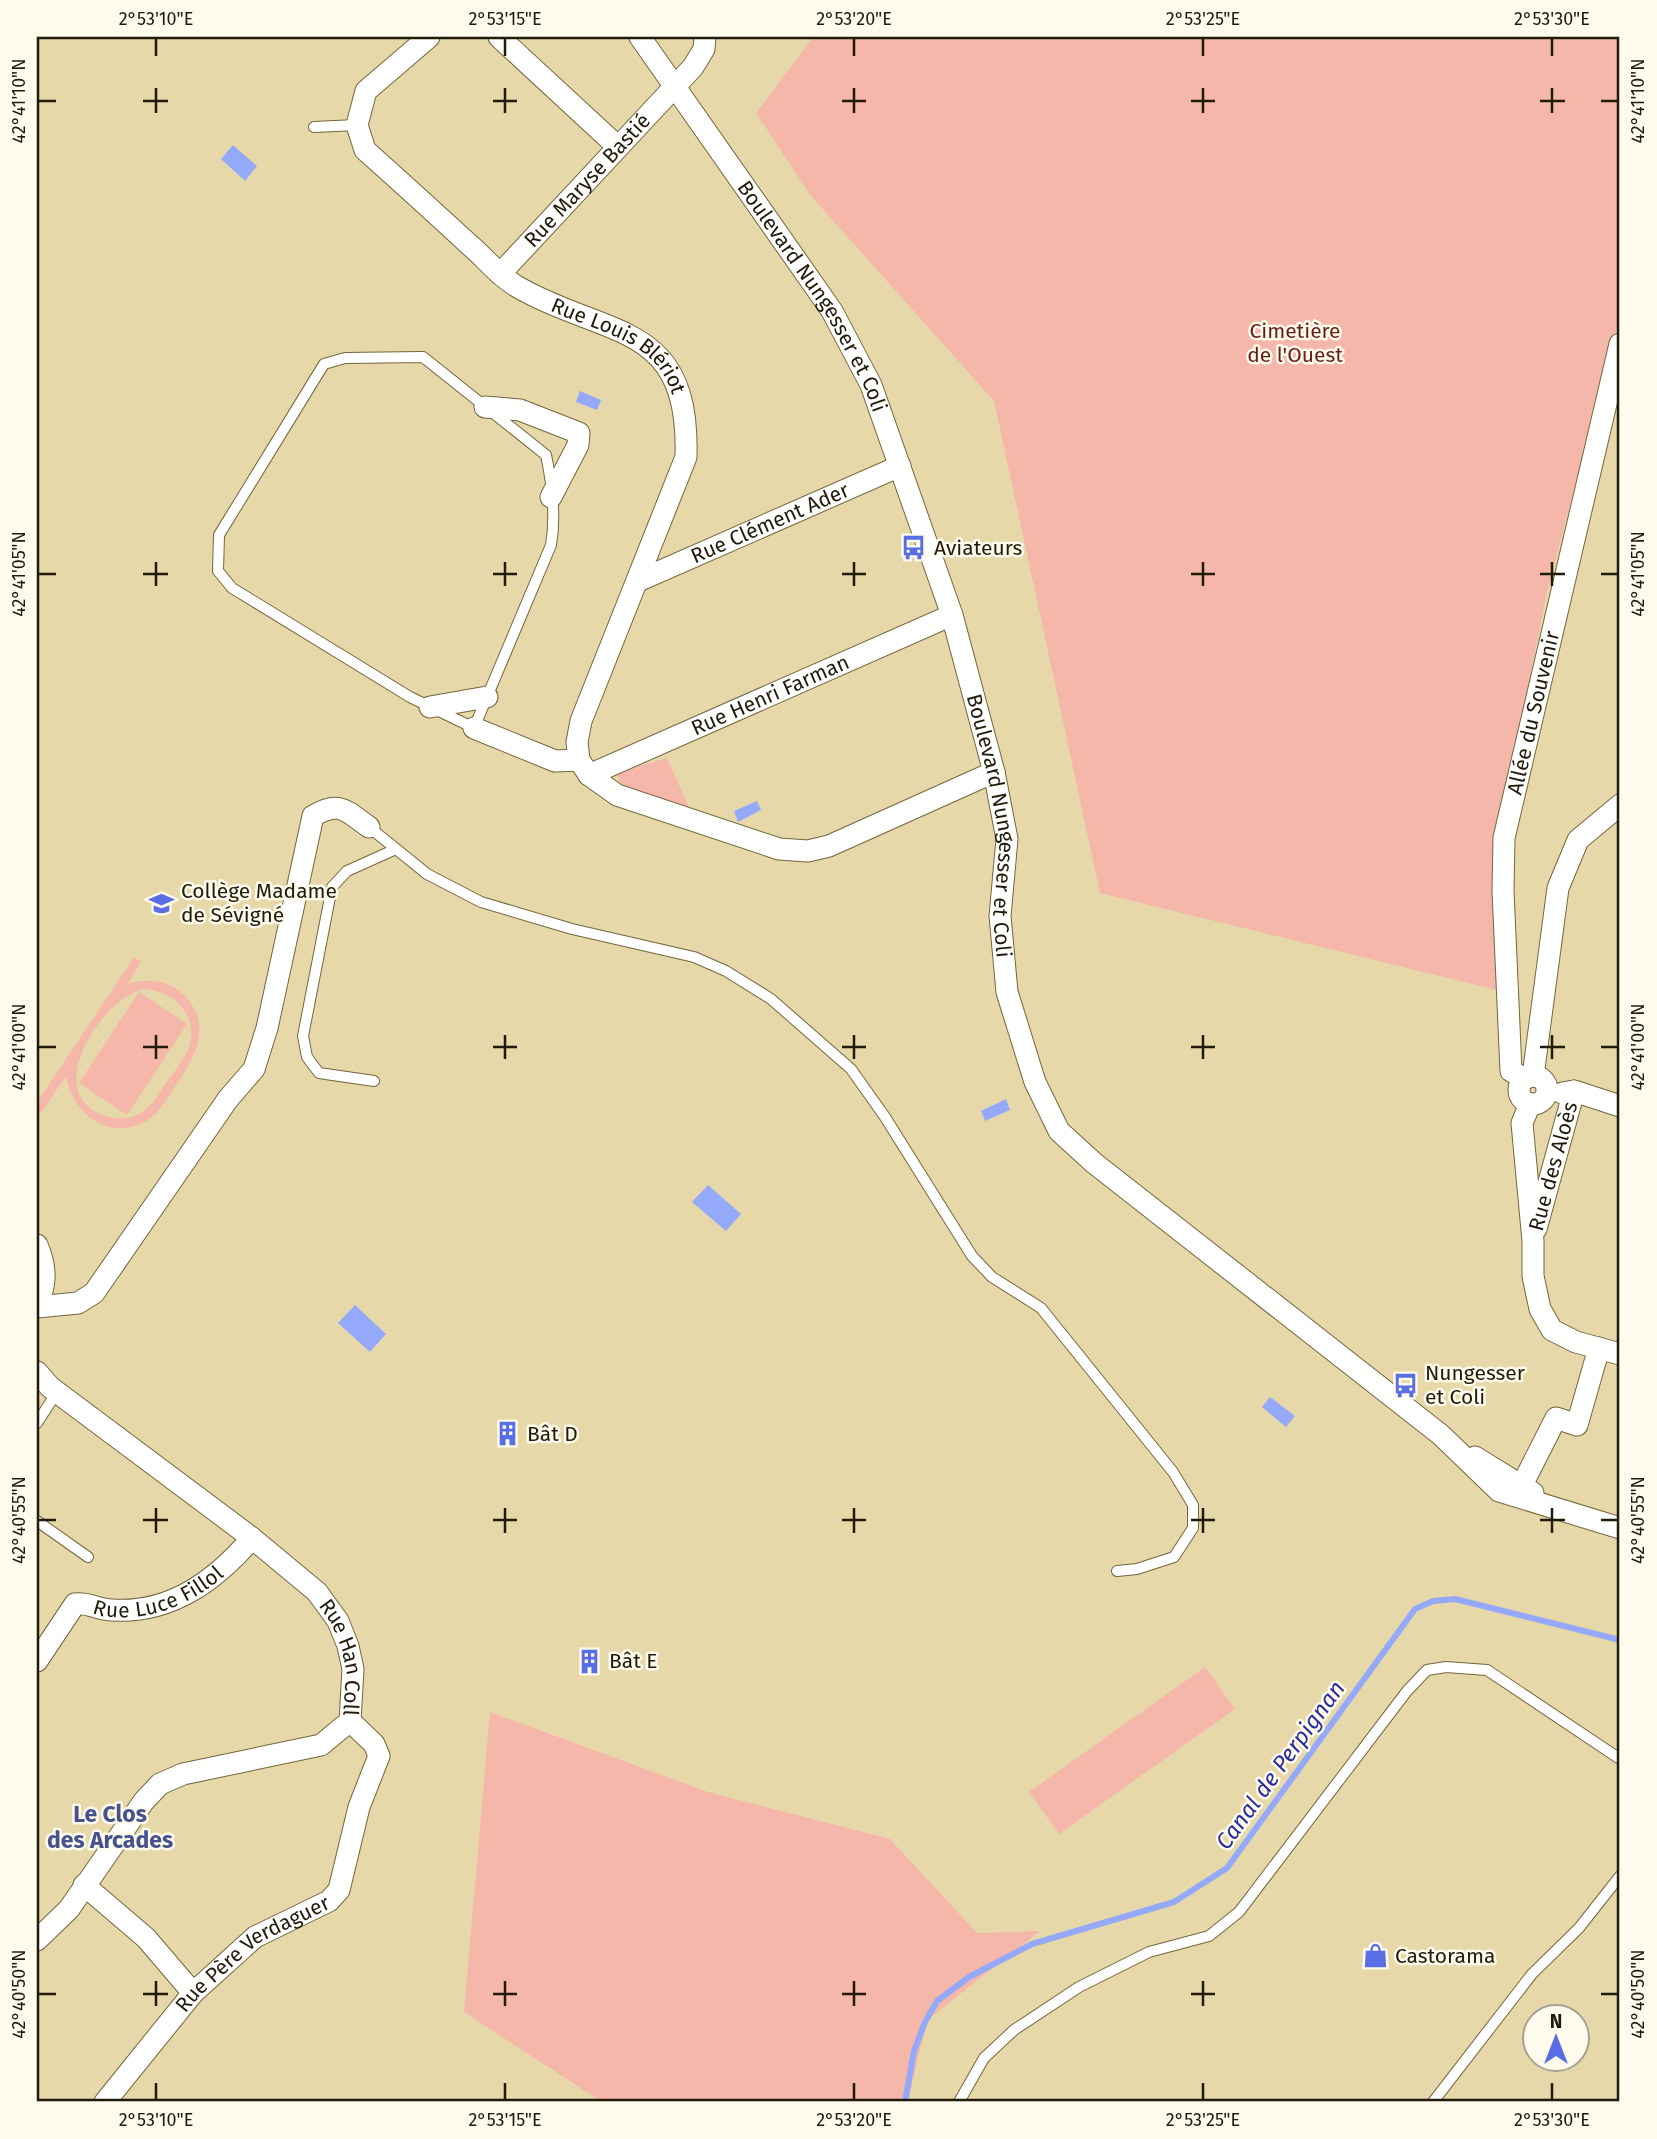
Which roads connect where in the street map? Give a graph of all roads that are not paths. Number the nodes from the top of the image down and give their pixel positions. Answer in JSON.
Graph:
{"nodes":[{"id":1,"x":429,"y":37,"type":"edge"},
{"id":2,"x":499,"y":37,"type":"edge"},
{"id":3,"x":640,"y":37,"type":"edge"},
{"id":4,"x":705,"y":37,"type":"edge"},
{"id":5,"x":675,"y":85,"type":"junction"},
{"id":6,"x":357,"y":125,"type":"junction"},
{"id":7,"x":314,"y":127,"type":"dead end"},
{"id":8,"x":618,"y":147,"type":"junction"},
{"id":9,"x":500,"y":274,"type":"junction"},
{"id":10,"x":1620,"y":344,"type":"edge"},
{"id":11,"x":485,"y":407,"type":"junction"},
{"id":12,"x":900,"y":466,"type":"junction"},
{"id":13,"x":551,"y":497,"type":"junction"},
{"id":14,"x":638,"y":581,"type":"junction"},
{"id":15,"x":952,"y":615,"type":"junction"},
{"id":16,"x":487,"y":697,"type":"junction"},
{"id":17,"x":430,"y":706,"type":"junction"},
{"id":18,"x":474,"y":728,"type":"junction"},
{"id":19,"x":584,"y":767,"type":"junction"},
{"id":20,"x":994,"y":772,"type":"junction"},
{"id":21,"x":1620,"y":805,"type":"edge"},
{"id":22,"x":369,"y":827,"type":"joint"},
{"id":23,"x":396,"y":849,"type":"junction"},
{"id":24,"x":1529,"y":1078,"type":"junction"},
{"id":25,"x":374,"y":1081,"type":"dead end"},
{"id":26,"x":1574,"y":1091,"type":"junction"},
{"id":27,"x":1538,"y":1100,"type":"junction"},
{"id":28,"x":1620,"y":1107,"type":"edge"},
{"id":29,"x":1533,"y":1241,"type":"junction"},
{"id":30,"x":37,"y":1245,"type":"edge"},
{"id":31,"x":45,"y":1280,"type":"junction"},
{"id":32,"x":60,"y":1303,"type":"junction"},
{"id":33,"x":37,"y":1306,"type":"edge"},
{"id":34,"x":1599,"y":1348,"type":"junction"},
{"id":35,"x":1620,"y":1354,"type":"edge"},
{"id":36,"x":37,"y":1372,"type":"edge"},
{"id":37,"x":57,"y":1392,"type":"junction"},
{"id":38,"x":37,"y":1423,"type":"edge"},
{"id":39,"x":1451,"y":1444,"type":"junction"},
{"id":40,"x":1522,"y":1485,"type":"junction"},
{"id":41,"x":1555,"y":1508,"type":"junction"},
{"id":42,"x":37,"y":1521,"type":"edge"},
{"id":43,"x":1620,"y":1528,"type":"edge"},
{"id":44,"x":252,"y":1538,"type":"junction"},
{"id":45,"x":88,"y":1557,"type":"dead end"},
{"id":46,"x":1116,"y":1571,"type":"dead end"},
{"id":47,"x":37,"y":1661,"type":"edge"},
{"id":48,"x":350,"y":1721,"type":"junction"},
{"id":49,"x":1620,"y":1759,"type":"edge"},
{"id":50,"x":1620,"y":1876,"type":"edge"},
{"id":51,"x":84,"y":1885,"type":"junction"},
{"id":52,"x":37,"y":1941,"type":"edge"},
{"id":53,"x":193,"y":1993,"type":"junction"},
{"id":54,"x":105,"y":2102,"type":"edge"},
{"id":55,"x":959,"y":2102,"type":"edge"},
{"id":56,"x":1433,"y":2102,"type":"edge"}],
"edges":[{"from":1,"to":6,"type":"street"},
{"from":2,"to":8,"type":"street"},
{"from":3,"to":5,"type":"street","name":"Boulevard Nungesser et Coli"},
{"from":4,"to":5,"type":"street"},
{"from":5,"to":8,"type":"street","name":"Rue Maryse Bastié"},
{"from":5,"to":12,"type":"street","name":"Boulevard Nungesser et Coli"},
{"from":6,"to":7,"type":"lane"},
{"from":6,"to":9,"type":"street","name":"Rue Louis Blériot"},
{"from":8,"to":9,"type":"street","name":"Rue Maryse Bastié"},
{"from":9,"to":14,"type":"street","name":"Rue Louis Blériot"},
{"from":10,"to":24,"type":"street","name":"Allée du Souvenir"},
{"from":11,"to":13,"type":"lane"},
{"from":11,"to":13,"type":"street"},
{"from":11,"to":17,"type":"lane"},
{"from":12,"to":14,"type":"street","name":"Rue Clément Ader"},
{"from":12,"to":15,"type":"street","name":"Boulevard Nungesser et Coli"},
{"from":13,"to":16,"type":"lane"},
{"from":14,"to":19,"type":"street","name":"Rue Louis Blériot"},
{"from":15,"to":19,"type":"street","name":"Rue Henri Farman"},
{"from":15,"to":20,"type":"street","name":"Boulevard Nungesser et Coli"},
{"from":16,"to":17,"type":"street"},
{"from":16,"to":18,"type":"lane"},
{"from":17,"to":18,"type":"lane"},
{"from":18,"to":19,"type":"street"},
{"from":19,"to":20,"type":"street"},
{"from":20,"to":39,"type":"street","name":"Boulevard Nungesser et Coli"},
{"from":21,"to":24,"type":"street"},
{"from":22,"to":23,"type":"lane"},
{"from":22,"to":32,"type":"street"},
{"from":23,"to":25,"type":"lane"},
{"from":23,"to":46,"type":"lane"},
{"from":24,"to":27,"type":"street"},
{"from":26,"to":27,"type":"street"},
{"from":26,"to":28,"type":"street"},
{"from":26,"to":29,"type":"street","name":"Rue des Aloès"},
{"from":27,"to":29,"type":"street","name":"Rue des Aloès"},
{"from":29,"to":34,"type":"street","name":"Rue des Aloès"},
{"from":30,"to":31,"type":"street"},
{"from":31,"to":32,"type":"street"},
{"from":31,"to":33,"type":"street"},
{"from":32,"to":33,"type":"street"},
{"from":34,"to":35,"type":"street","name":"Rue des Aloès"},
{"from":34,"to":40,"type":"street"},
{"from":36,"to":37,"type":"street","name":"Rue Han Coll"},
{"from":37,"to":38,"type":"lane"},
{"from":37,"to":44,"type":"street","name":"Rue Han Coll"},
{"from":39,"to":40,"type":"street","name":"Boulevard Nungesser et Coli"},
{"from":39,"to":41,"type":"street","name":"Boulevard Nungesser et Coli"},
{"from":40,"to":41,"type":"street","name":"Boulevard Nungesser et Coli"},
{"from":41,"to":43,"type":"street","name":"Boulevard Nungesser et Coli"},
{"from":42,"to":45,"type":"lane"},
{"from":44,"to":47,"type":"street","name":"Rue Luce Fillol"},
{"from":44,"to":48,"type":"street","name":"Rue Han Coll"},
{"from":48,"to":51,"type":"street","name":"Rue Han Coll"},
{"from":48,"to":53,"type":"street","name":"Rue Père Verdaguer"},
{"from":49,"to":55,"type":"lane"},
{"from":50,"to":56,"type":"lane"},
{"from":51,"to":52,"type":"street","name":"Rue Han Coll"},
{"from":51,"to":53,"type":"street"},
{"from":53,"to":54,"type":"street","name":"Rue Père Verdaguer"}]}
